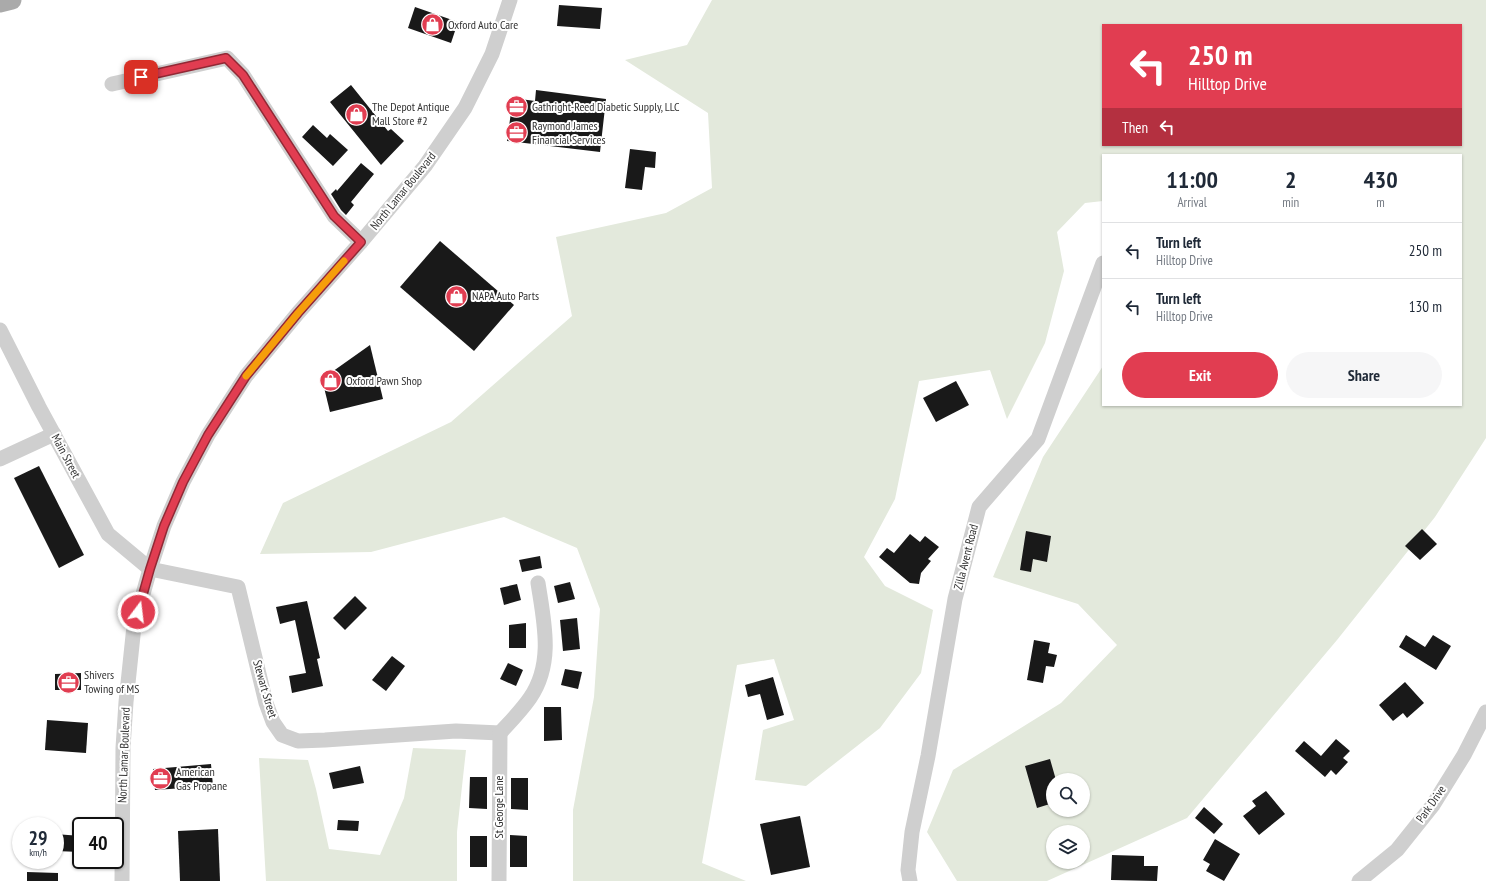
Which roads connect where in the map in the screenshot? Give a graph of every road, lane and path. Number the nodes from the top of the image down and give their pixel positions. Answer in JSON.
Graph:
{"nodes":[{"id":1,"x":12,"y":0,"type":"edge"},
{"id":2,"x":510,"y":0,"type":"edge"},
{"id":3,"x":0,"y":3,"type":"edge"},
{"id":4,"x":112,"y":84,"type":"dead end"},
{"id":5,"x":361,"y":242,"type":"junction"},
{"id":6,"x":1102,"y":267,"type":"edge"},
{"id":7,"x":0,"y":330,"type":"edge"},
{"id":8,"x":54,"y":434,"type":"junction"},
{"id":9,"x":0,"y":459,"type":"edge"},
{"id":10,"x":150,"y":569,"type":"junction"},
{"id":11,"x":538,"y":583,"type":"dead end"},
{"id":12,"x":1486,"y":712,"type":"edge"},
{"id":13,"x":500,"y":733,"type":"junction"},
{"id":14,"x":122,"y":881,"type":"edge"},
{"id":15,"x":499,"y":881,"type":"edge"},
{"id":16,"x":910,"y":881,"type":"edge"},
{"id":17,"x":1359,"y":881,"type":"edge"}],
"edges":[{"from":1,"to":3,"type":"main road"},
{"from":2,"to":5,"type":"street","name":"North Lamar Boulevard"},
{"from":4,"to":5,"type":"street"},
{"from":5,"to":10,"type":"street","name":"North Lamar Boulevard"},
{"from":6,"to":16,"type":"street","name":"Zilla Avent Road"},
{"from":7,"to":8,"type":"street","name":"Main Street"},
{"from":8,"to":9,"type":"street"},
{"from":8,"to":10,"type":"street","name":"Main Street"},
{"from":10,"to":13,"type":"street","name":"Stewart Street"},
{"from":10,"to":14,"type":"street","name":"North Lamar Boulevard"},
{"from":11,"to":13,"type":"street"},
{"from":12,"to":17,"type":"street","name":"Park Drive"},
{"from":13,"to":15,"type":"street","name":"St George Lane"}]}
